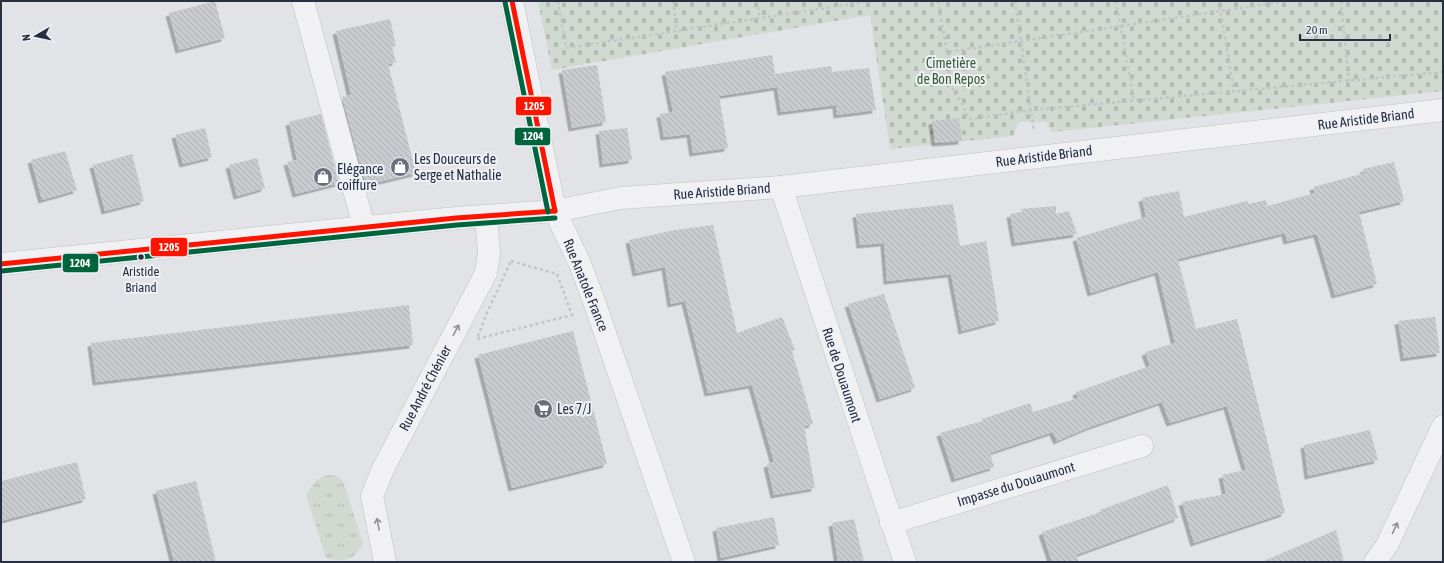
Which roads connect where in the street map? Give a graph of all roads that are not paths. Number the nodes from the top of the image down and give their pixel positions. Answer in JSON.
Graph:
{"nodes":[{"id":1,"x":303,"y":1,"type":"edge"},
{"id":2,"x":512,"y":1,"type":"edge"},
{"id":3,"x":1443,"y":110,"type":"edge"},
{"id":4,"x":781,"y":187,"type":"junction"},
{"id":5,"x":555,"y":211,"type":"junction"},
{"id":6,"x":486,"y":216,"type":"junction"},
{"id":7,"x":364,"y":227,"type":"junction"},
{"id":8,"x":1,"y":264,"type":"edge"},
{"id":9,"x":1443,"y":426,"type":"edge"},
{"id":10,"x":1142,"y":446,"type":"dead end"},
{"id":11,"x":891,"y":523,"type":"junction"},
{"id":12,"x":386,"y":562,"type":"edge"},
{"id":13,"x":684,"y":562,"type":"edge"},
{"id":14,"x":905,"y":562,"type":"edge"},
{"id":15,"x":1375,"y":562,"type":"edge"}],
"edges":[{"from":1,"to":7,"type":"street"},
{"from":2,"to":5,"type":"street","name":"Rue Anatole France"},
{"from":3,"to":4,"type":"street","name":"Rue Aristide Briand"},
{"from":4,"to":5,"type":"street","name":"Rue Aristide Briand"},
{"from":4,"to":11,"type":"street","name":"Rue de Douaumont"},
{"from":5,"to":6,"type":"street","name":"Rue Aristide Briand"},
{"from":5,"to":13,"type":"street","name":"Rue Anatole France"},
{"from":6,"to":7,"type":"street","name":"Rue Aristide Briand"},
{"from":12,"to":6,"type":"street","name":"Rue André Chénier","one_way":true},
{"from":7,"to":8,"type":"street","name":"Rue Aristide Briand"},
{"from":15,"to":9,"type":"street","one_way":true},
{"from":10,"to":11,"type":"street","name":"Impasse du Douaumont"},
{"from":11,"to":14,"type":"street","name":"Rue de Douaumont"}]}
